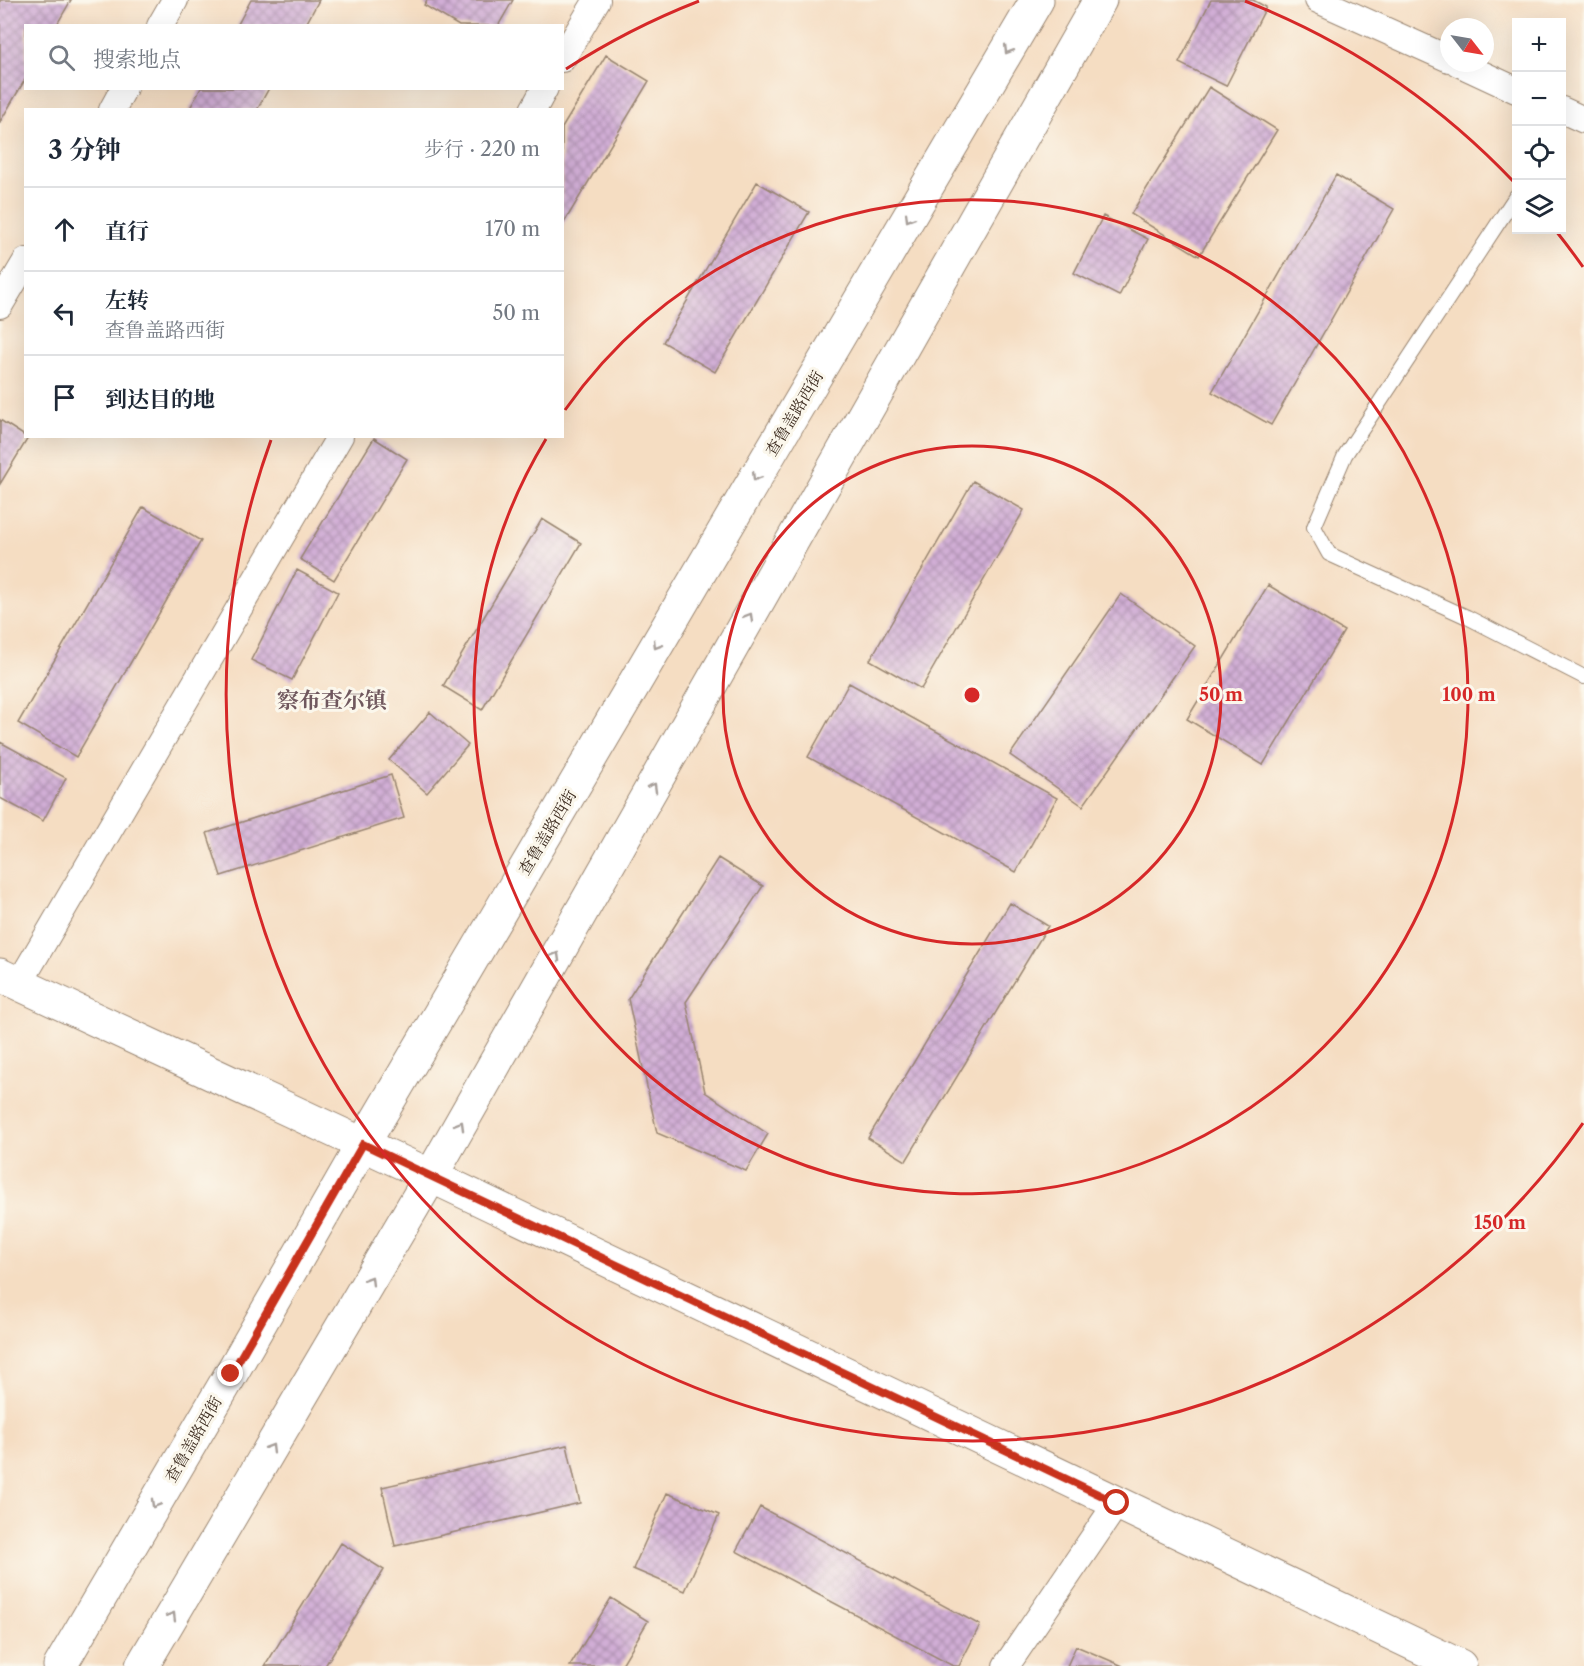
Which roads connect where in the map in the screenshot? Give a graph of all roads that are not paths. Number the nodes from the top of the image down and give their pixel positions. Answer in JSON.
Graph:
{"nodes":[{"id":1,"x":175,"y":0,"type":"edge"},
{"id":2,"x":597,"y":0,"type":"edge"},
{"id":3,"x":1037,"y":0,"type":"edge"},
{"id":4,"x":1100,"y":0,"type":"edge"},
{"id":5,"x":1318,"y":0,"type":"edge"},
{"id":6,"x":161,"y":24,"type":"edge"},
{"id":7,"x":1440,"y":55,"type":"edge"},
{"id":8,"x":564,"y":56,"type":"edge"},
{"id":9,"x":1477,"y":72,"type":"edge"},
{"id":10,"x":1512,"y":88,"type":"edge"},
{"id":11,"x":123,"y":90,"type":"edge"},
{"id":12,"x":544,"y":90,"type":"edge"},
{"id":13,"x":113,"y":108,"type":"edge"},
{"id":14,"x":534,"y":108,"type":"edge"},
{"id":15,"x":1512,"y":202,"type":"edge"},
{"id":16,"x":24,"y":264,"type":"edge"},
{"id":17,"x":0,"y":305,"type":"edge"},
{"id":18,"x":339,"y":438,"type":"edge"},
{"id":19,"x":1584,"y":677,"type":"edge"},
{"id":20,"x":9,"y":979,"type":"edge"},
{"id":21,"x":363,"y":1144,"type":"junction"},
{"id":22,"x":431,"y":1176,"type":"junction"},
{"id":23,"x":1117,"y":1503,"type":"junction"},
{"id":24,"x":60,"y":1666,"type":"edge"},
{"id":25,"x":142,"y":1666,"type":"edge"},
{"id":26,"x":1006,"y":1666,"type":"edge"},
{"id":27,"x":1460,"y":1666,"type":"edge"}],
"edges":[{"from":1,"to":6,"type":"street"},
{"from":2,"to":8,"type":"street"},
{"from":3,"to":21,"type":"main road","name":"查鲁盖路西街","one_way":true},
{"from":22,"to":4,"type":"main road","one_way":true},
{"from":5,"to":7,"type":"street"},
{"from":9,"to":10,"type":"street"},
{"from":11,"to":13,"type":"street"},
{"from":12,"to":14,"type":"street"},
{"from":15,"to":19,"type":"lane"},
{"from":16,"to":17,"type":"street"},
{"from":18,"to":20,"type":"street"},
{"from":20,"to":21,"type":"main road"},
{"from":21,"to":22,"type":"main road"},
{"from":21,"to":24,"type":"main road","name":"查鲁盖路西街","one_way":true},
{"from":22,"to":23,"type":"main road"},
{"from":25,"to":22,"type":"main road","one_way":true},
{"from":23,"to":26,"type":"street"},
{"from":23,"to":27,"type":"main road"}]}
